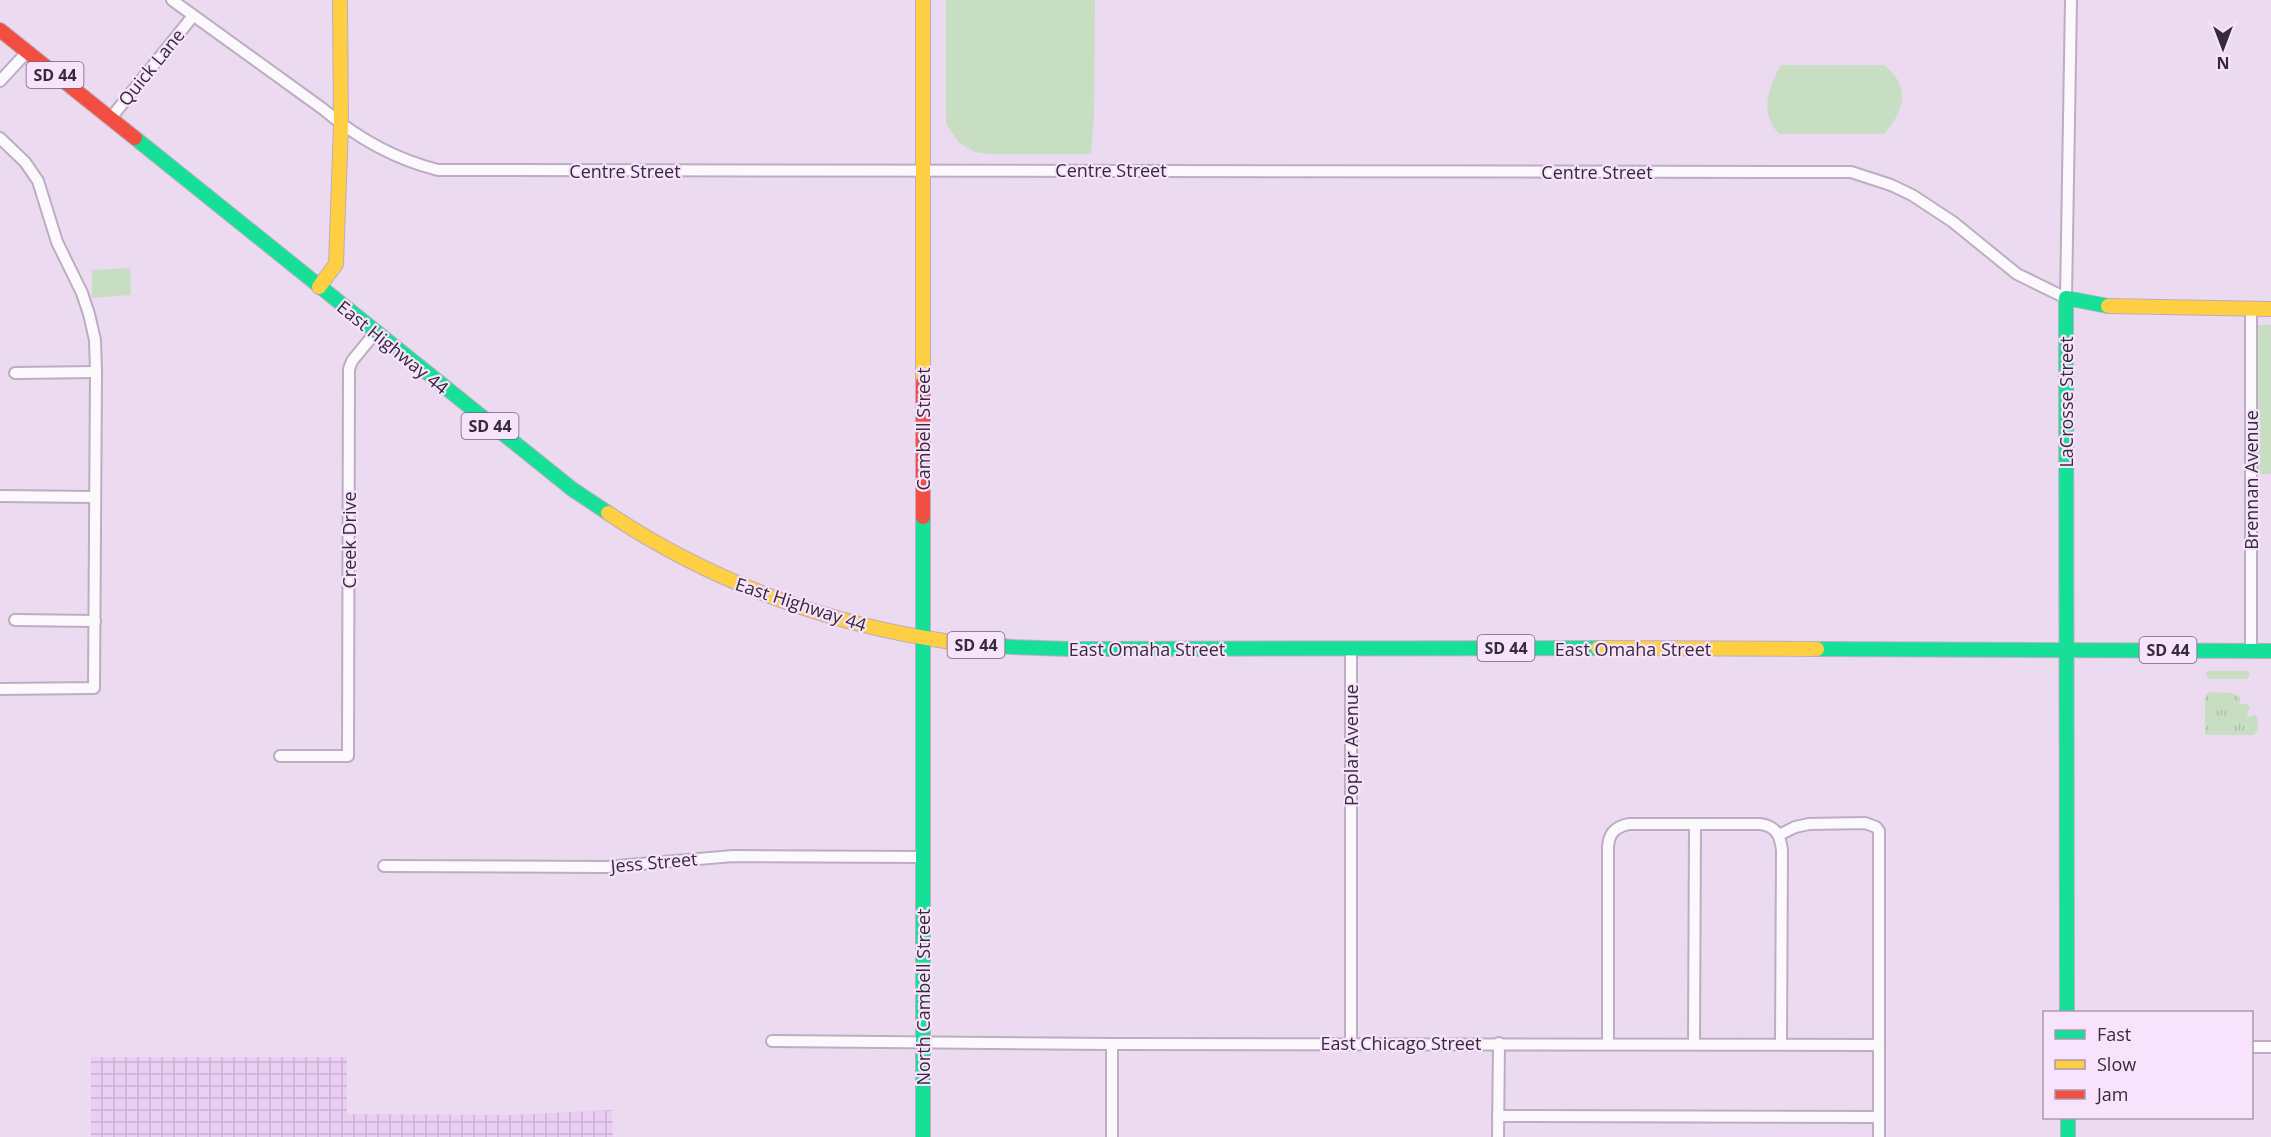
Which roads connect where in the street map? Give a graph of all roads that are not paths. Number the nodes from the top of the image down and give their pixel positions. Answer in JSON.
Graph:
{"nodes":[{"id":1,"x":172,"y":0,"type":"edge"},
{"id":2,"x":340,"y":0,"type":"edge"},
{"id":3,"x":923,"y":0,"type":"edge"},
{"id":4,"x":2071,"y":0,"type":"edge"},
{"id":5,"x":193,"y":16,"type":"junction"},
{"id":6,"x":0,"y":30,"type":"edge"},
{"id":7,"x":27,"y":52,"type":"junction"},
{"id":8,"x":0,"y":81,"type":"edge"},
{"id":9,"x":110,"y":119,"type":"junction"},
{"id":10,"x":341,"y":125,"type":"junction"},
{"id":11,"x":0,"y":138,"type":"edge"},
{"id":12,"x":923,"y":170,"type":"junction"},
{"id":13,"x":319,"y":287,"type":"junction"},
{"id":14,"x":2066,"y":298,"type":"junction"},
{"id":15,"x":2252,"y":309,"type":"junction"},
{"id":16,"x":2271,"y":309,"type":"edge"},
{"id":17,"x":375,"y":333,"type":"junction"},
{"id":18,"x":96,"y":372,"type":"junction"},
{"id":19,"x":15,"y":373,"type":"dead end"},
{"id":20,"x":0,"y":496,"type":"edge"},
{"id":21,"x":94,"y":497,"type":"junction"},
{"id":22,"x":15,"y":620,"type":"dead end"},
{"id":23,"x":94,"y":621,"type":"junction"},
{"id":24,"x":923,"y":638,"type":"junction"},
{"id":25,"x":1351,"y":648,"type":"junction"},
{"id":26,"x":2065,"y":650,"type":"junction"},
{"id":27,"x":2251,"y":651,"type":"junction"},
{"id":28,"x":2271,"y":651,"type":"edge"},
{"id":29,"x":0,"y":689,"type":"edge"},
{"id":30,"x":280,"y":756,"type":"dead end"},
{"id":31,"x":1695,"y":824,"type":"junction"},
{"id":32,"x":1779,"y":835,"type":"junction"},
{"id":33,"x":923,"y":857,"type":"junction"},
{"id":34,"x":384,"y":866,"type":"dead end"},
{"id":35,"x":2067,"y":1011,"type":"edge"},
{"id":36,"x":772,"y":1041,"type":"dead end"},
{"id":37,"x":923,"y":1042,"type":"junction"},
{"id":38,"x":1499,"y":1043,"type":"junction"},
{"id":39,"x":1112,"y":1044,"type":"junction"},
{"id":40,"x":1351,"y":1044,"type":"junction"},
{"id":41,"x":1608,"y":1044,"type":"junction"},
{"id":42,"x":1694,"y":1044,"type":"junction"},
{"id":43,"x":1780,"y":1044,"type":"junction"},
{"id":44,"x":1879,"y":1045,"type":"junction"},
{"id":45,"x":2253,"y":1047,"type":"edge"},
{"id":46,"x":2271,"y":1047,"type":"edge"},
{"id":47,"x":1498,"y":1116,"type":"junction"},
{"id":48,"x":1879,"y":1117,"type":"junction"},
{"id":49,"x":2067,"y":1119,"type":"edge"},
{"id":50,"x":923,"y":1137,"type":"edge"},
{"id":51,"x":1112,"y":1137,"type":"edge"},
{"id":52,"x":1498,"y":1137,"type":"edge"},
{"id":53,"x":1879,"y":1137,"type":"edge"},
{"id":54,"x":2067,"y":1137,"type":"edge"}],
"edges":[{"from":1,"to":5,"type":"street","name":"Centre Street"},
{"from":2,"to":10,"type":"main road"},
{"from":3,"to":12,"type":"main road","name":"Cambell Street"},
{"from":4,"to":14,"type":"street","name":"LaCrosse Street"},
{"from":5,"to":9,"type":"street","name":"Quick Lane"},
{"from":5,"to":10,"type":"street","name":"Centre Street"},
{"from":6,"to":7,"type":"main road","name":"East Highway 44","number":"SD 44"},
{"from":7,"to":8,"type":"street"},
{"from":7,"to":9,"type":"main road","name":"East Highway 44","number":"SD 44"},
{"from":9,"to":13,"type":"main road","name":"East Highway 44","number":"SD 44"},
{"from":10,"to":12,"type":"street","name":"Centre Street"},
{"from":10,"to":13,"type":"main road"},
{"from":11,"to":18,"type":"street"},
{"from":12,"to":14,"type":"street","name":"Centre Street"},
{"from":12,"to":24,"type":"main road","name":"Cambell Street"},
{"from":13,"to":17,"type":"main road","name":"East Highway 44","number":"SD 44"},
{"from":14,"to":15,"type":"main road"},
{"from":14,"to":26,"type":"main road","name":"LaCrosse Street"},
{"from":15,"to":16,"type":"main road"},
{"from":15,"to":27,"type":"street","name":"Brennan Avenue"},
{"from":17,"to":24,"type":"main road","name":"East Highway 44","number":"SD 44"},
{"from":17,"to":30,"type":"street","name":"Creek Drive"},
{"from":18,"to":19,"type":"street"},
{"from":18,"to":21,"type":"street"},
{"from":20,"to":21,"type":"street"},
{"from":21,"to":23,"type":"street"},
{"from":22,"to":23,"type":"street"},
{"from":23,"to":29,"type":"street"},
{"from":24,"to":25,"type":"main road","name":"East Omaha Street","number":"SD 44"},
{"from":24,"to":33,"type":"main road","name":"Cambell Street"},
{"from":25,"to":26,"type":"main road","name":"East Omaha Street","number":"SD 44"},
{"from":25,"to":40,"type":"street","name":"Poplar Avenue"},
{"from":26,"to":27,"type":"main road","name":"East Omaha Street","number":"SD 44"},
{"from":26,"to":35,"type":"main road","name":"LaCrosse Street"},
{"from":27,"to":28,"type":"main road","name":"East Omaha Street","number":"SD 44"},
{"from":31,"to":32,"type":"street"},
{"from":31,"to":41,"type":"street"},
{"from":31,"to":42,"type":"street"},
{"from":32,"to":43,"type":"street"},
{"from":32,"to":44,"type":"street"},
{"from":33,"to":34,"type":"street","name":"Jess Street"},
{"from":33,"to":37,"type":"main road","name":"North Cambell Street"},
{"from":36,"to":37,"type":"street","name":"East Chicago Street"},
{"from":37,"to":39,"type":"street","name":"East Chicago Street"},
{"from":37,"to":50,"type":"main road","name":"North Cambell Street"},
{"from":38,"to":40,"type":"street","name":"East Chicago Street"},
{"from":38,"to":41,"type":"street","name":"East Chicago Street"},
{"from":38,"to":47,"type":"street"},
{"from":39,"to":40,"type":"street","name":"East Chicago Street"},
{"from":39,"to":51,"type":"street"},
{"from":41,"to":42,"type":"street","name":"East Chicago Street"},
{"from":42,"to":43,"type":"street","name":"East Chicago Street"},
{"from":43,"to":44,"type":"street","name":"East Chicago Street"},
{"from":44,"to":48,"type":"street"},
{"from":45,"to":46,"type":"street"},
{"from":47,"to":48,"type":"street"},
{"from":47,"to":52,"type":"street"},
{"from":48,"to":53,"type":"street"},
{"from":49,"to":54,"type":"main road"}]}
